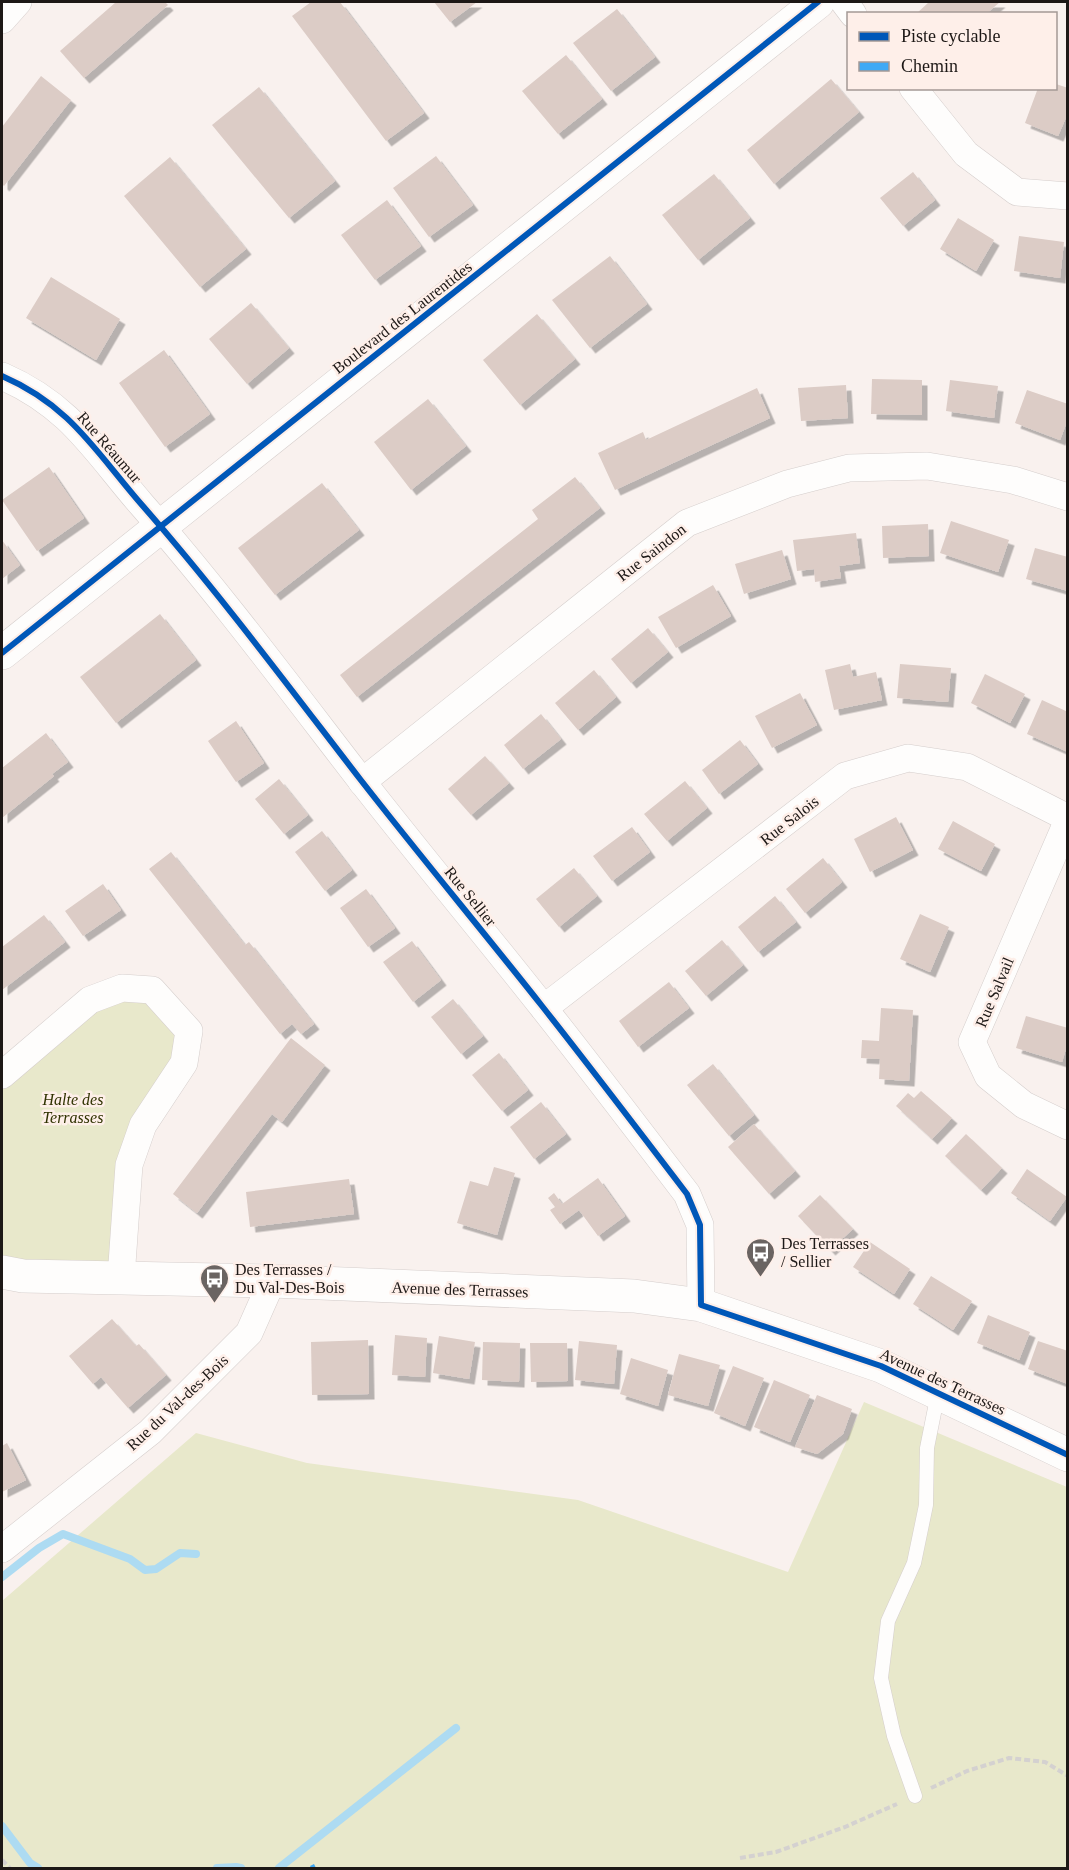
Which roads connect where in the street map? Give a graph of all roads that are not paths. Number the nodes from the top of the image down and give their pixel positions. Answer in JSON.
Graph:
{"nodes":[{"id":1,"x":18,"y":2,"type":"edge"},
{"id":2,"x":818,"y":2,"type":"edge"},
{"id":3,"x":2,"y":20,"type":"edge"},
{"id":4,"x":915,"y":90,"type":"edge"},
{"id":5,"x":1068,"y":196,"type":"edge"},
{"id":6,"x":2,"y":376,"type":"edge"},
{"id":7,"x":1068,"y":497,"type":"edge"},
{"id":8,"x":161,"y":526,"type":"junction"},
{"id":9,"x":2,"y":653,"type":"edge"},
{"id":10,"x":362,"y":782,"type":"junction"},
{"id":11,"x":1068,"y":819,"type":"edge"},
{"id":12,"x":544,"y":1008,"type":"junction"},
{"id":13,"x":2,"y":1075,"type":"edge"},
{"id":14,"x":1068,"y":1126,"type":"edge"},
{"id":15,"x":2,"y":1272,"type":"edge"},
{"id":16,"x":121,"y":1278,"type":"junction"},
{"id":17,"x":272,"y":1281,"type":"junction"},
{"id":18,"x":701,"y":1305,"type":"junction"},
{"id":19,"x":938,"y":1393,"type":"junction"},
{"id":20,"x":1068,"y":1455,"type":"edge"},
{"id":21,"x":2,"y":1549,"type":"edge"},
{"id":22,"x":915,"y":1796,"type":"dead end"}],
"edges":[{"from":1,"to":3,"type":"street"},
{"from":2,"to":8,"type":"street","name":"Boulevard des Laurentides"},
{"from":4,"to":5,"type":"street"},
{"from":6,"to":8,"type":"street","name":"Rue Réaumur"},
{"from":7,"to":10,"type":"street","name":"Rue Saindon"},
{"from":8,"to":9,"type":"street","name":"Boulevard des Laurentides"},
{"from":8,"to":10,"type":"street","name":"Rue Sellier"},
{"from":10,"to":12,"type":"street","name":"Rue Sellier"},
{"from":11,"to":12,"type":"street","name":"Rue Salois"},
{"from":11,"to":14,"type":"street","name":"Rue Salvail"},
{"from":12,"to":18,"type":"street","name":"Rue Sellier"},
{"from":13,"to":16,"type":"street"},
{"from":15,"to":16,"type":"street","name":"Avenue des Terrasses"},
{"from":16,"to":17,"type":"street","name":"Avenue des Terrasses"},
{"from":17,"to":18,"type":"street","name":"Avenue des Terrasses"},
{"from":17,"to":21,"type":"street","name":"Rue du Val-des-Bois"},
{"from":18,"to":19,"type":"street","name":"Avenue des Terrasses"},
{"from":19,"to":20,"type":"street","name":"Avenue des Terrasses"},
{"from":19,"to":22,"type":"lane"}]}
